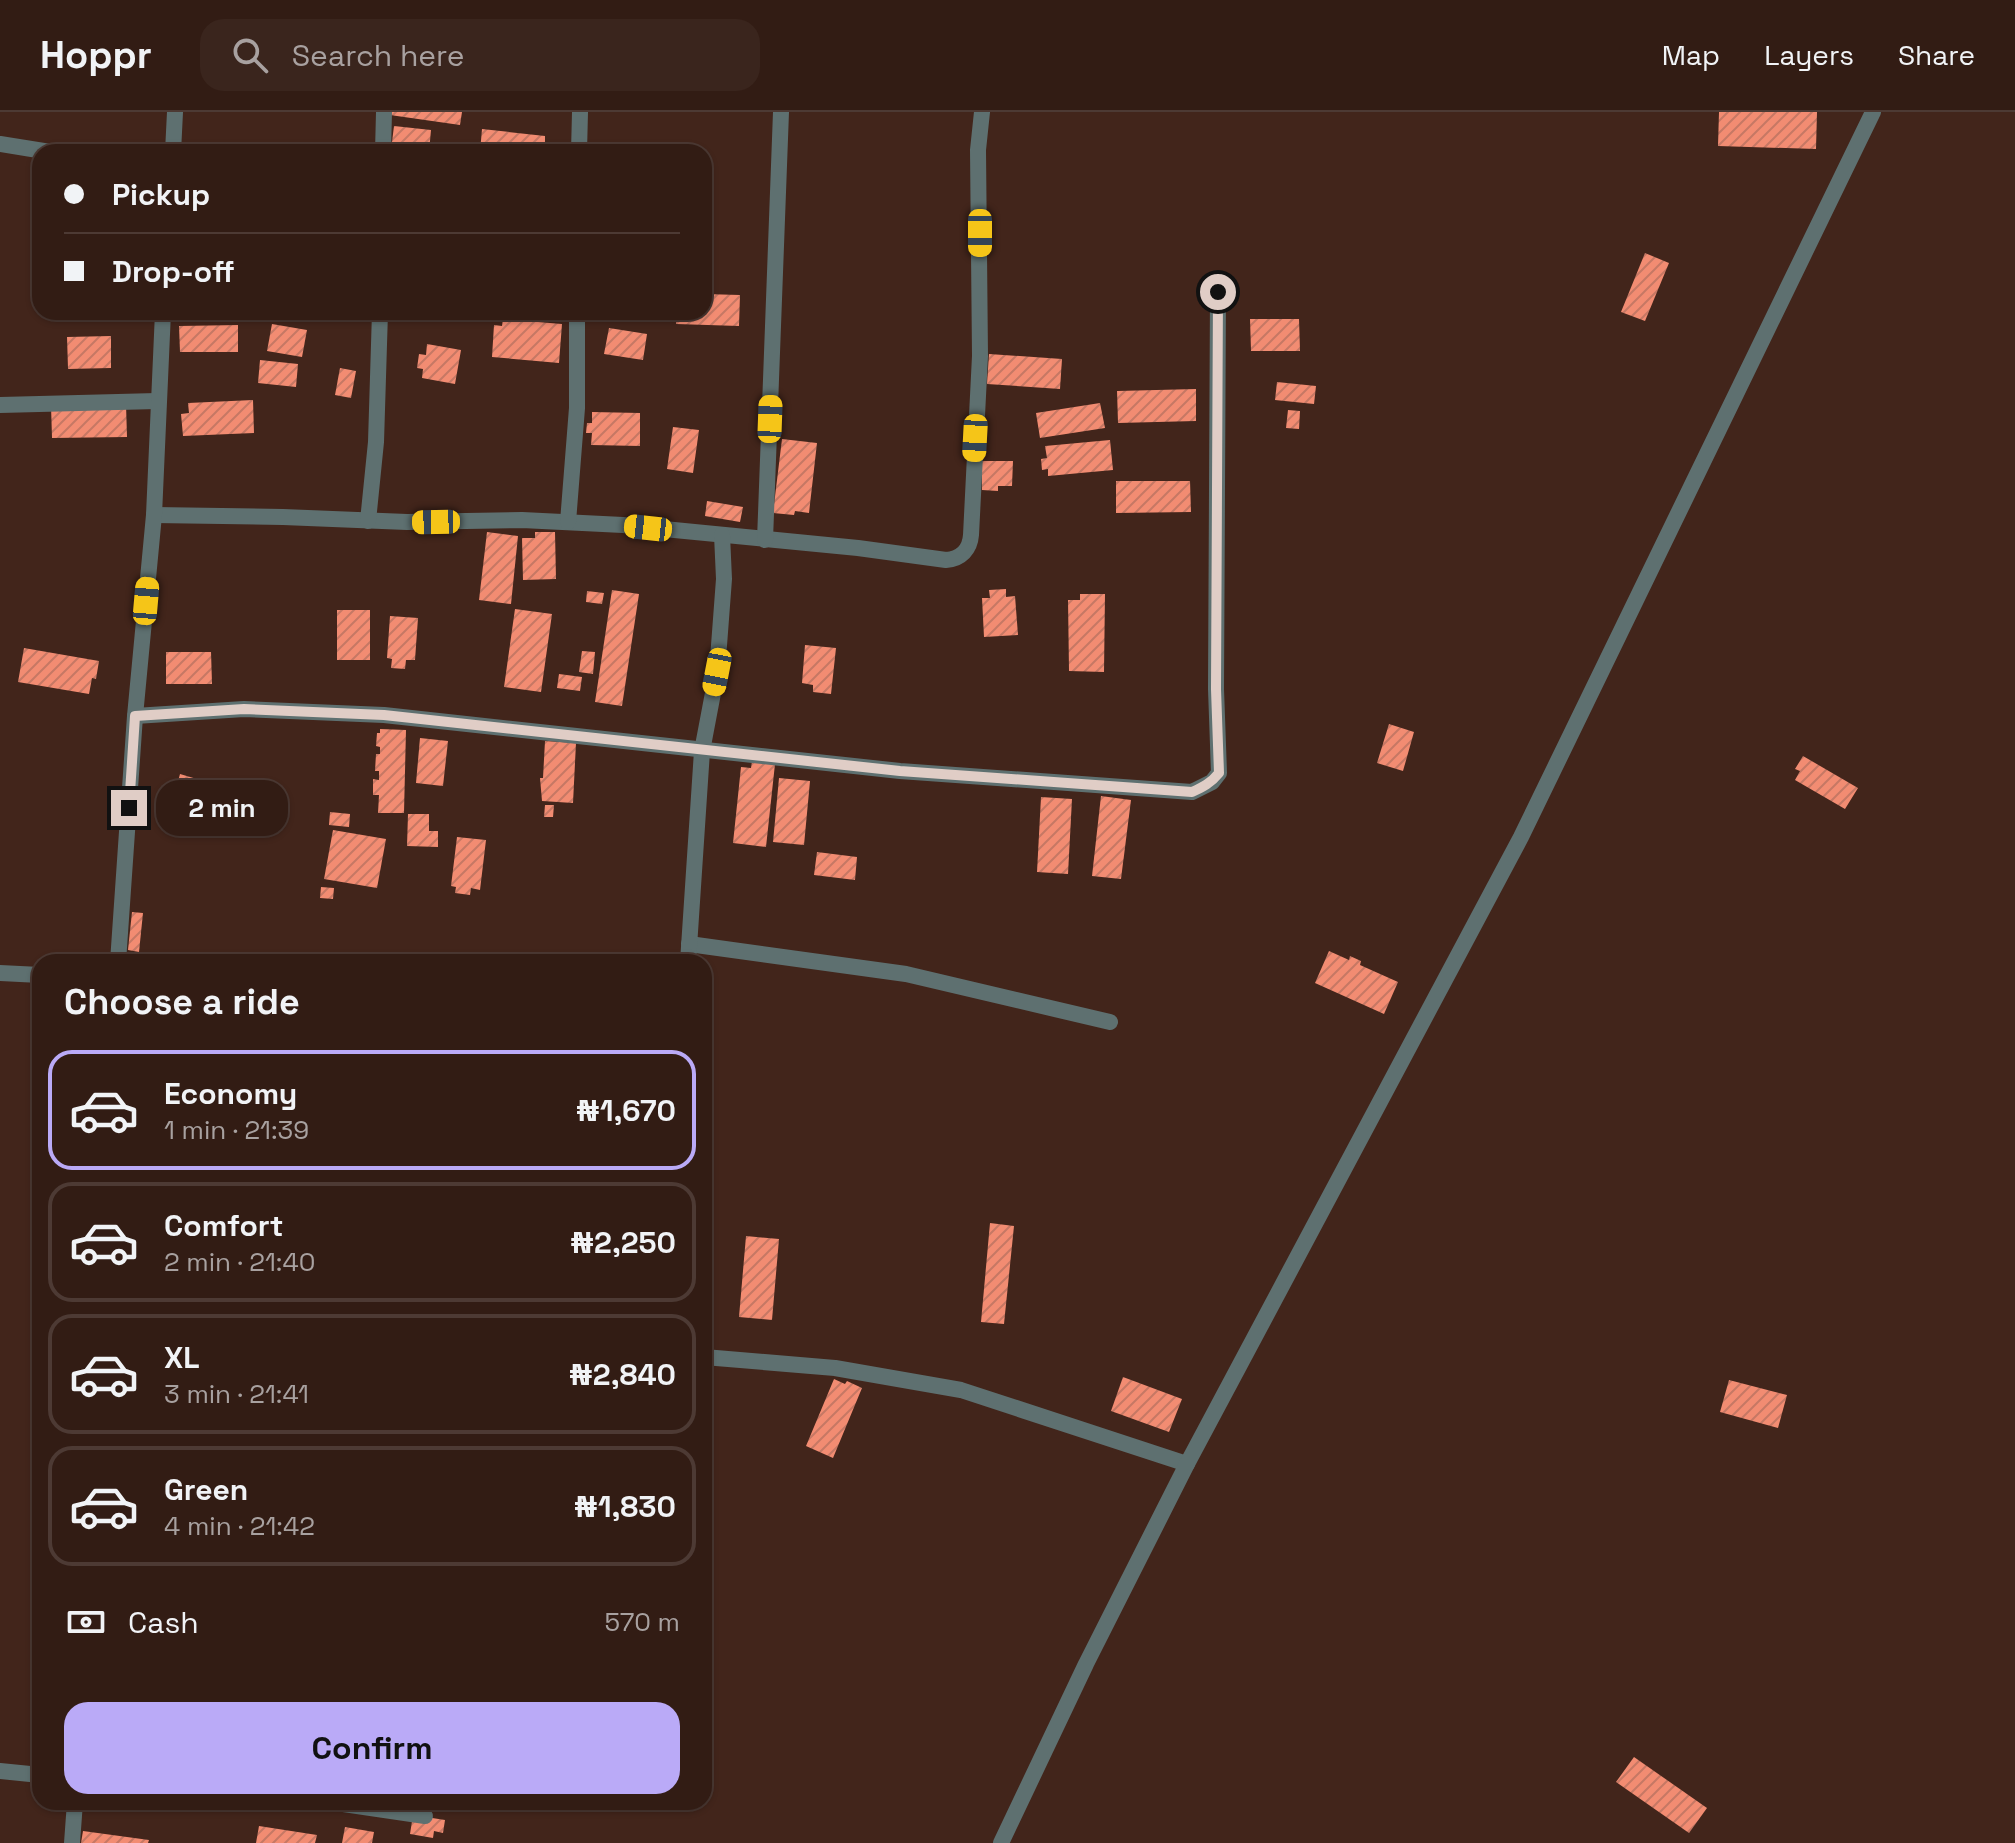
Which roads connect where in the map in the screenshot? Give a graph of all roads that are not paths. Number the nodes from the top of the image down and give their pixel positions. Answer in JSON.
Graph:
{"nodes":[{"id":1,"x":175,"y":112,"type":"edge"},
{"id":2,"x":384,"y":112,"type":"edge"},
{"id":3,"x":580,"y":112,"type":"edge"},
{"id":4,"x":781,"y":112,"type":"edge"},
{"id":5,"x":982,"y":112,"type":"edge"},
{"id":6,"x":1873,"y":112,"type":"edge"},
{"id":7,"x":0,"y":144,"type":"edge"},
{"id":8,"x":173,"y":144,"type":"edge"},
{"id":9,"x":383,"y":144,"type":"edge"},
{"id":10,"x":579,"y":144,"type":"edge"},
{"id":11,"x":32,"y":149,"type":"edge"},
{"id":12,"x":1218,"y":292,"type":"dead end"},
{"id":13,"x":162,"y":320,"type":"edge"},
{"id":14,"x":380,"y":320,"type":"edge"},
{"id":15,"x":577,"y":320,"type":"edge"},
{"id":16,"x":157,"y":401,"type":"junction"},
{"id":17,"x":0,"y":405,"type":"edge"},
{"id":18,"x":154,"y":515,"type":"junction"},
{"id":19,"x":368,"y":521,"type":"junction"},
{"id":20,"x":568,"y":522,"type":"junction"},
{"id":21,"x":722,"y":535,"type":"junction"},
{"id":22,"x":765,"y":540,"type":"junction"},
{"id":23,"x":135,"y":716,"type":"junction"},
{"id":24,"x":702,"y":751,"type":"junction"},
{"id":25,"x":689,"y":944,"type":"junction"},
{"id":26,"x":119,"y":954,"type":"edge"},
{"id":27,"x":688,"y":954,"type":"edge"},
{"id":28,"x":0,"y":973,"type":"edge"},
{"id":29,"x":32,"y":975,"type":"edge"},
{"id":30,"x":1110,"y":1022,"type":"dead end"},
{"id":31,"x":712,"y":1358,"type":"edge"},
{"id":32,"x":1187,"y":1464,"type":"junction"},
{"id":33,"x":0,"y":1771,"type":"edge"},
{"id":34,"x":32,"y":1774,"type":"edge"},
{"id":35,"x":74,"y":1810,"type":"edge"},
{"id":36,"x":384,"y":1810,"type":"edge"},
{"id":37,"x":425,"y":1816,"type":"dead end"},
{"id":38,"x":72,"y":1843,"type":"edge"},
{"id":39,"x":1001,"y":1843,"type":"edge"}],
"edges":[{"from":1,"to":8,"type":"street"},
{"from":2,"to":9,"type":"street"},
{"from":3,"to":10,"type":"street"},
{"from":4,"to":22,"type":"street"},
{"from":5,"to":22,"type":"street"},
{"from":6,"to":32,"type":"street"},
{"from":7,"to":11,"type":"street"},
{"from":12,"to":24,"type":"street"},
{"from":13,"to":16,"type":"street"},
{"from":14,"to":19,"type":"street"},
{"from":15,"to":20,"type":"street"},
{"from":16,"to":17,"type":"street"},
{"from":16,"to":18,"type":"street"},
{"from":18,"to":19,"type":"street"},
{"from":18,"to":23,"type":"street"},
{"from":19,"to":20,"type":"street"},
{"from":20,"to":21,"type":"street"},
{"from":21,"to":22,"type":"street"},
{"from":21,"to":24,"type":"street"},
{"from":23,"to":24,"type":"street"},
{"from":23,"to":26,"type":"street"},
{"from":24,"to":25,"type":"street"},
{"from":25,"to":27,"type":"street"},
{"from":25,"to":30,"type":"street"},
{"from":28,"to":29,"type":"street"},
{"from":31,"to":32,"type":"street"},
{"from":32,"to":39,"type":"street"},
{"from":33,"to":34,"type":"street"},
{"from":35,"to":38,"type":"street"},
{"from":36,"to":37,"type":"street"}]}
